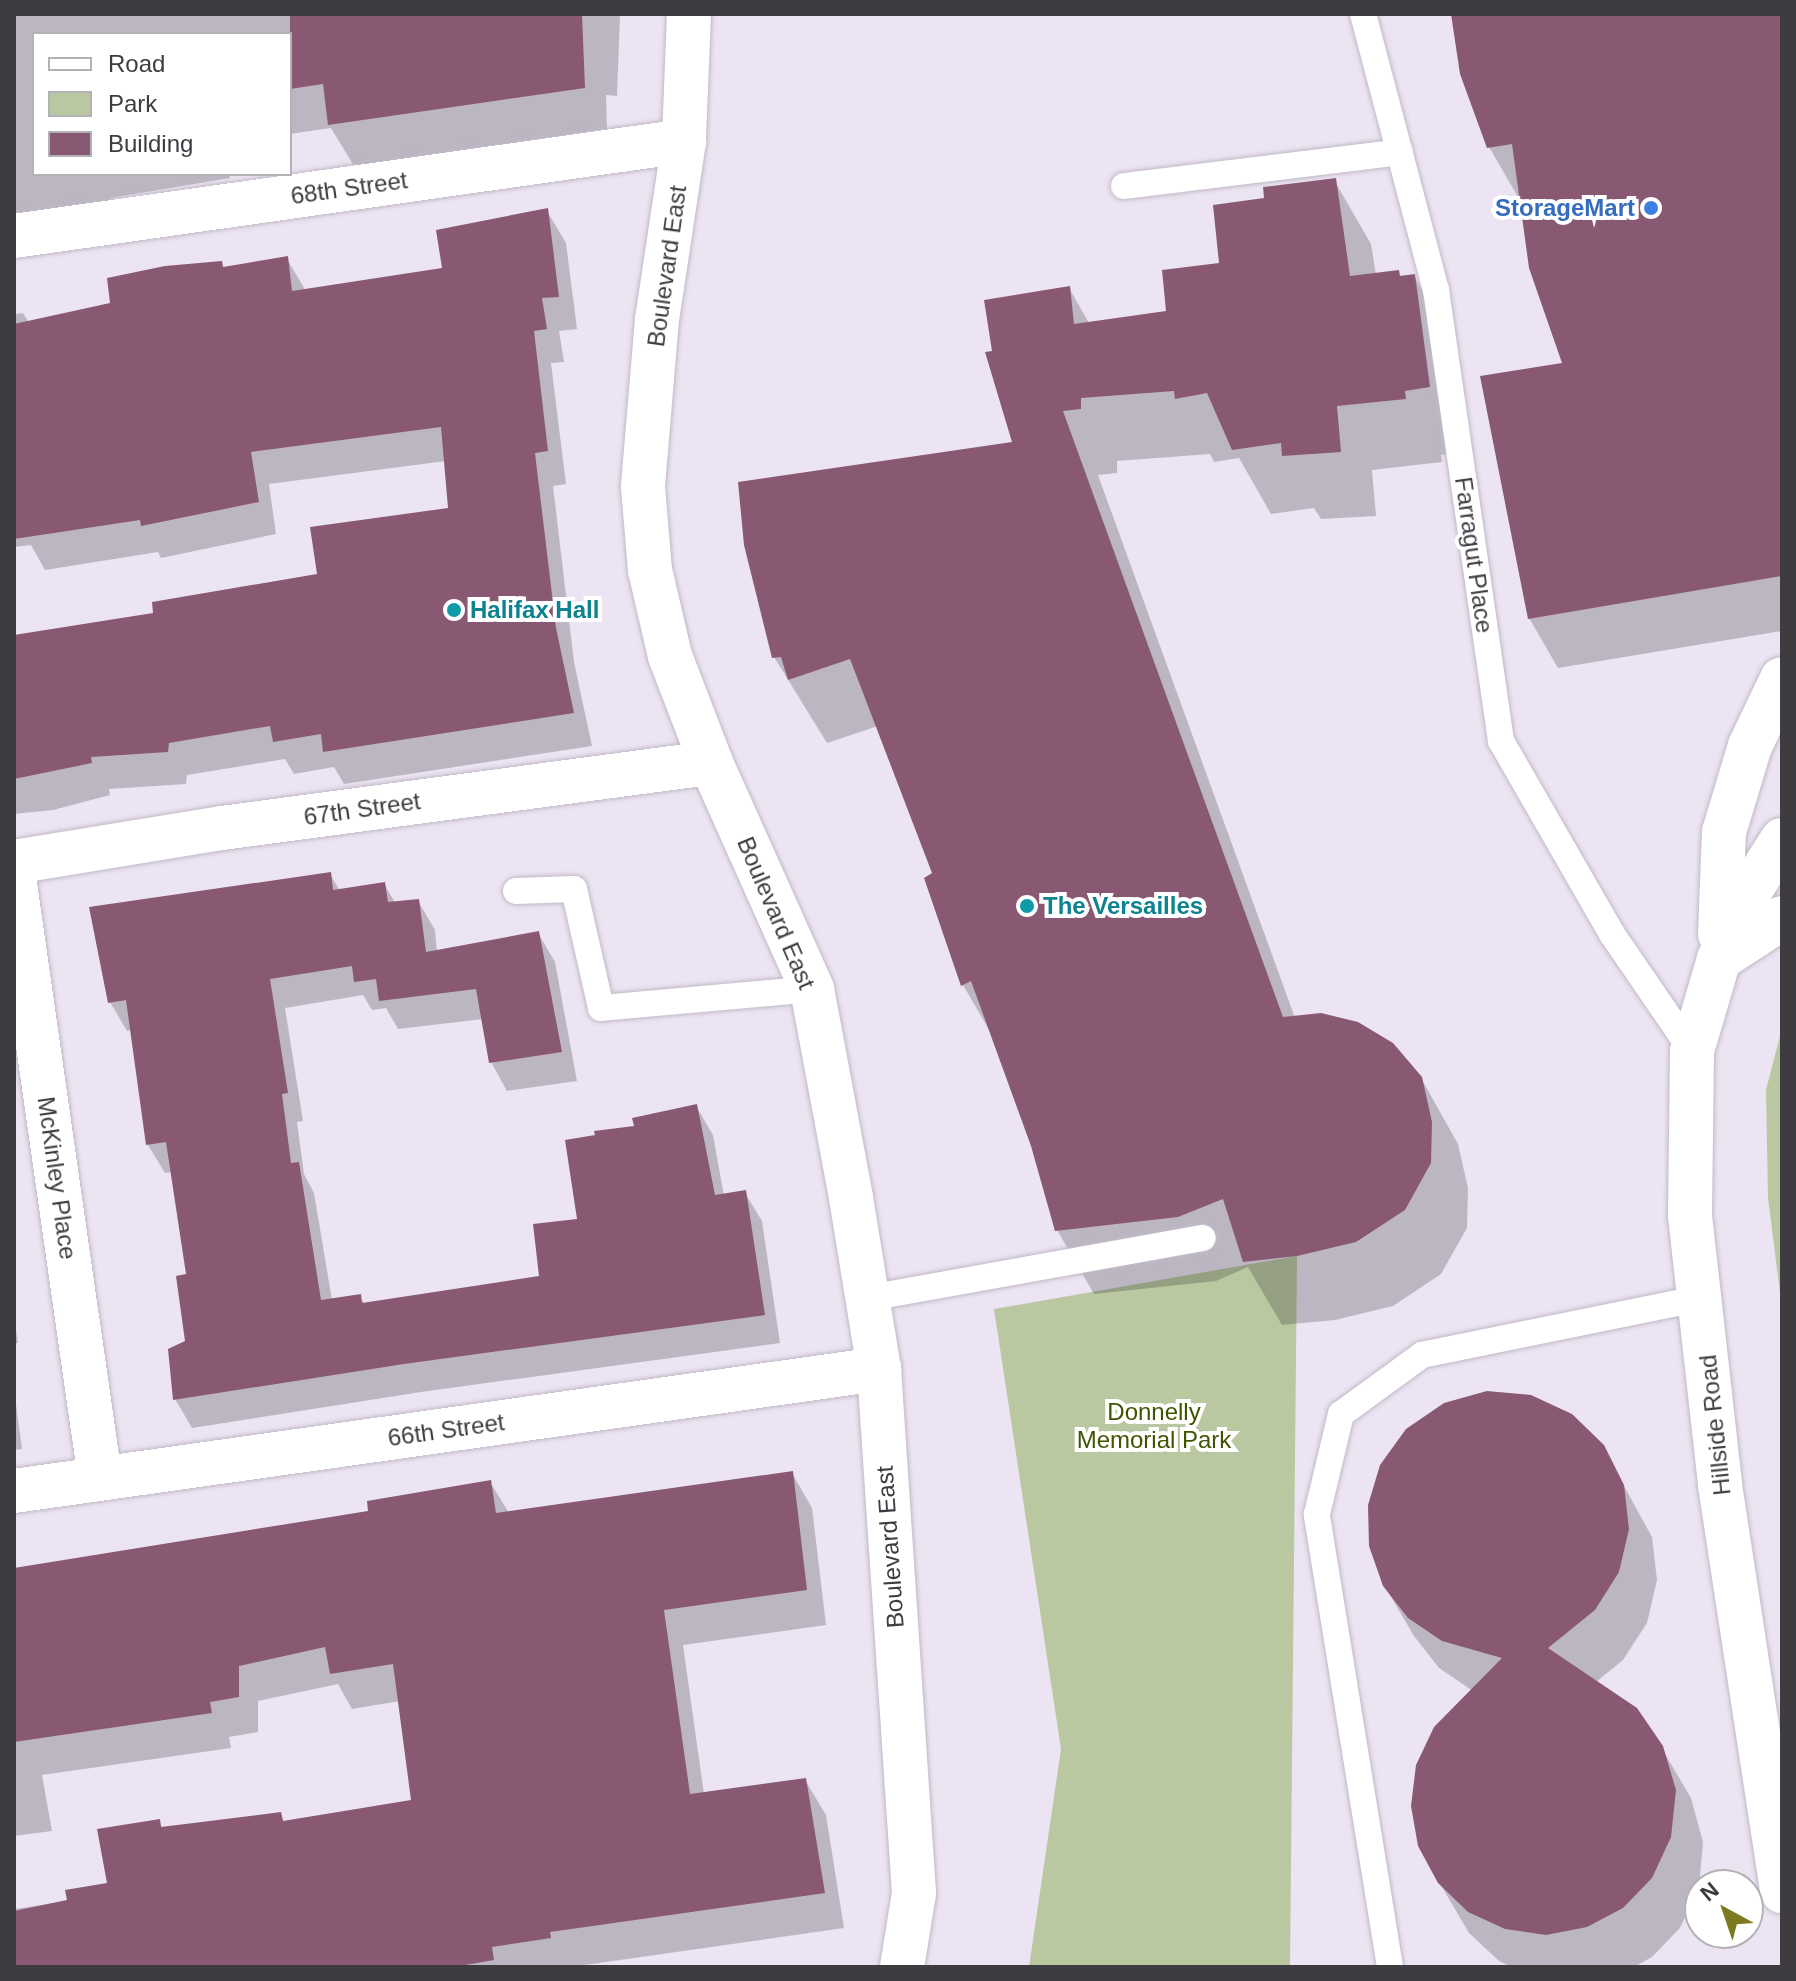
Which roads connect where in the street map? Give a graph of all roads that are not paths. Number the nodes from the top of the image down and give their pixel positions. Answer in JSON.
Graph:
{"nodes":[{"id":1,"x":689,"y":14,"type":"edge"},
{"id":2,"x":1363,"y":14,"type":"edge"},
{"id":3,"x":684,"y":141,"type":"junction"},
{"id":4,"x":1400,"y":152,"type":"junction"},
{"id":5,"x":1124,"y":186,"type":"dead end"},
{"id":6,"x":14,"y":236,"type":"edge"},
{"id":7,"x":1782,"y":679,"type":"edge"},
{"id":8,"x":711,"y":763,"type":"junction"},
{"id":9,"x":1782,"y":840,"type":"edge"},
{"id":10,"x":14,"y":862,"type":"edge"},
{"id":11,"x":14,"y":877,"type":"edge"},
{"id":12,"x":516,"y":891,"type":"dead end"},
{"id":13,"x":1782,"y":918,"type":"edge"},
{"id":14,"x":1719,"y":959,"type":"junction"},
{"id":15,"x":812,"y":989,"type":"junction"},
{"id":16,"x":1692,"y":1051,"type":"junction"},
{"id":17,"x":1203,"y":1238,"type":"dead end"},
{"id":18,"x":869,"y":1298,"type":"junction"},
{"id":19,"x":1701,"y":1298,"type":"junction"},
{"id":20,"x":879,"y":1369,"type":"junction"},
{"id":21,"x":100,"y":1478,"type":"junction"},
{"id":22,"x":14,"y":1491,"type":"edge"},
{"id":23,"x":1782,"y":1891,"type":"edge"},
{"id":24,"x":902,"y":1967,"type":"edge"},
{"id":25,"x":1390,"y":1967,"type":"edge"}],
"edges":[{"from":1,"to":3,"type":"main road","name":"Boulevard East"},
{"from":2,"to":4,"type":"lane","name":"Farragut Place"},
{"from":3,"to":6,"type":"main road","name":"68th Street"},
{"from":3,"to":8,"type":"main road","name":"Boulevard East"},
{"from":4,"to":5,"type":"lane"},
{"from":4,"to":16,"type":"lane","name":"Farragut Place"},
{"from":7,"to":14,"type":"main road"},
{"from":8,"to":10,"type":"main road","name":"67th Street"},
{"from":8,"to":15,"type":"main road","name":"Boulevard East"},
{"from":9,"to":14,"type":"main road"},
{"from":11,"to":21,"type":"main road","name":"McKinley Place"},
{"from":12,"to":15,"type":"lane"},
{"from":13,"to":14,"type":"main road"},
{"from":14,"to":16,"type":"main road","name":"Hillside Road"},
{"from":15,"to":18,"type":"main road","name":"Boulevard East"},
{"from":16,"to":19,"type":"main road","name":"Hillside Road"},
{"from":17,"to":18,"type":"lane"},
{"from":18,"to":20,"type":"main road","name":"Boulevard East"},
{"from":19,"to":23,"type":"main road","name":"Hillside Road"},
{"from":19,"to":25,"type":"lane"},
{"from":20,"to":21,"type":"main road","name":"66th Street"},
{"from":20,"to":24,"type":"main road","name":"Boulevard East"},
{"from":21,"to":22,"type":"main road","name":"66th Street"}]}
